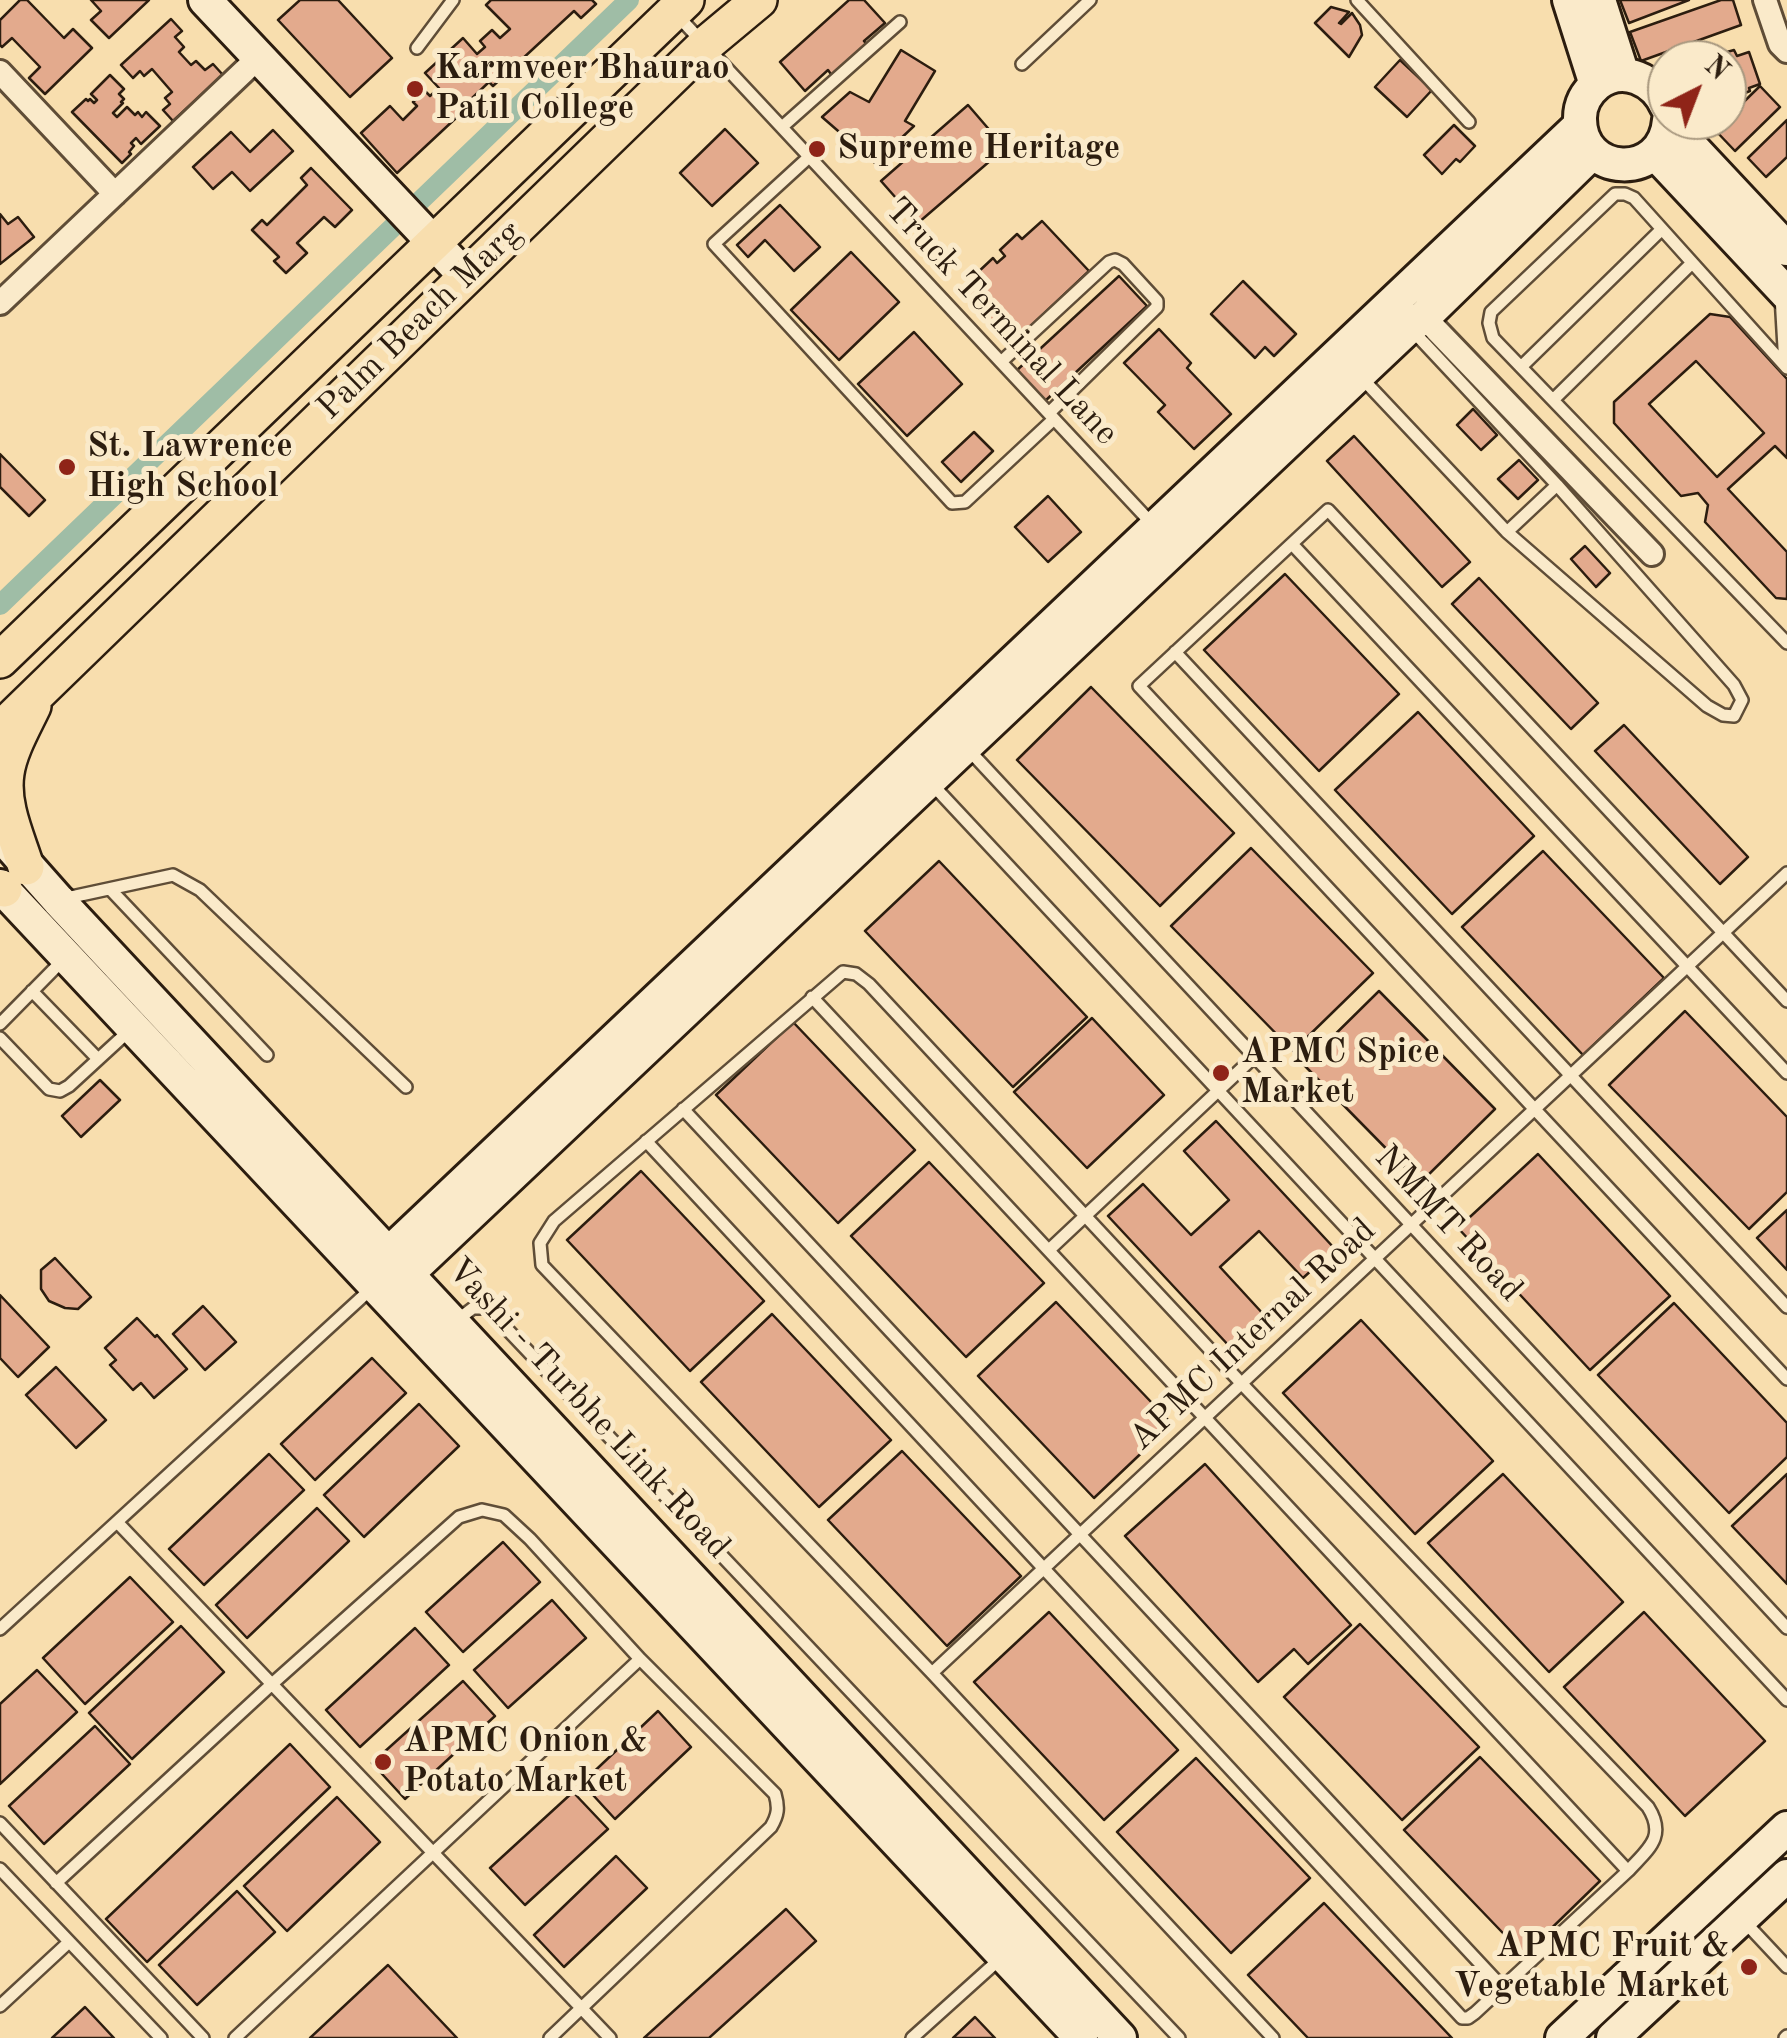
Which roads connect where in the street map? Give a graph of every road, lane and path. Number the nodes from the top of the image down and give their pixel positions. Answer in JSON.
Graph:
{"nodes":[{"id":1,"x":206,"y":0,"type":"edge"},
{"id":2,"x":453,"y":0,"type":"edge"},
{"id":3,"x":758,"y":0,"type":"edge"},
{"id":4,"x":1090,"y":0,"type":"edge"},
{"id":5,"x":1357,"y":0,"type":"edge"},
{"id":6,"x":1569,"y":0,"type":"edge"},
{"id":7,"x":1599,"y":0,"type":"edge"},
{"id":8,"x":1765,"y":0,"type":"edge"},
{"id":9,"x":679,"y":6,"type":"edge"},
{"id":10,"x":900,"y":22,"type":"dead end"},
{"id":11,"x":705,"y":45,"type":"junction"},
{"id":12,"x":1785,"y":46,"type":"edge"},
{"id":13,"x":417,"y":48,"type":"dead end"},
{"id":14,"x":260,"y":57,"type":"junction"},
{"id":15,"x":1022,"y":64,"type":"dead end"},
{"id":16,"x":0,"y":72,"type":"edge"},
{"id":17,"x":1610,"y":80,"type":"junction"},
{"id":18,"x":1647,"y":82,"type":"edge"},
{"id":19,"x":1468,"y":122,"type":"dead end"},
{"id":20,"x":782,"y":127,"type":"junction"},
{"id":21,"x":1586,"y":139,"type":"junction"},
{"id":22,"x":1657,"y":140,"type":"edge"},
{"id":23,"x":1675,"y":140,"type":"edge"},
{"id":24,"x":1679,"y":140,"type":"edge"},
{"id":25,"x":809,"y":157,"type":"junction"},
{"id":26,"x":115,"y":194,"type":"junction"},
{"id":27,"x":1662,"y":230,"type":"junction"},
{"id":28,"x":433,"y":242,"type":"junction"},
{"id":29,"x":1787,"y":249,"type":"edge"},
{"id":30,"x":1692,"y":263,"type":"junction"},
{"id":31,"x":466,"y":277,"type":"junction"},
{"id":32,"x":1784,"y":290,"type":"edge"},
{"id":33,"x":0,"y":303,"type":"edge"},
{"id":34,"x":1416,"y":322,"type":"junction"},
{"id":35,"x":1001,"y":362,"type":"junction"},
{"id":36,"x":1348,"y":364,"type":"junction"},
{"id":37,"x":1786,"y":366,"type":"edge"},
{"id":38,"x":1521,"y":367,"type":"junction"},
{"id":39,"x":1553,"y":400,"type":"junction"},
{"id":40,"x":1051,"y":416,"type":"junction"},
{"id":41,"x":1557,"y":485,"type":"junction"},
{"id":42,"x":1506,"y":532,"type":"junction"},
{"id":43,"x":1165,"y":538,"type":"junction"},
{"id":44,"x":1292,"y":544,"type":"junction"},
{"id":45,"x":1652,"y":554,"type":"dead end"},
{"id":46,"x":1787,"y":643,"type":"edge"},
{"id":47,"x":1175,"y":652,"type":"junction"},
{"id":48,"x":2,"y":658,"type":"edge"},
{"id":49,"x":39,"y":692,"type":"junction"},
{"id":50,"x":0,"y":730,"type":"edge"},
{"id":51,"x":955,"y":736,"type":"junction"},
{"id":52,"x":919,"y":770,"type":"junction"},
{"id":53,"x":0,"y":832,"type":"edge"},
{"id":54,"x":1787,"y":873,"type":"edge"},
{"id":55,"x":8,"y":882,"type":"edge"},
{"id":56,"x":110,"y":889,"type":"junction"},
{"id":57,"x":58,"y":900,"type":"junction"},
{"id":58,"x":1723,"y":932,"type":"junction"},
{"id":59,"x":67,"y":956,"type":"junction"},
{"id":60,"x":1687,"y":966,"type":"junction"},
{"id":61,"x":32,"y":990,"type":"junction"},
{"id":62,"x":812,"y":997,"type":"junction"},
{"id":63,"x":1787,"y":1001,"type":"edge"},
{"id":64,"x":0,"y":1024,"type":"edge"},
{"id":65,"x":133,"y":1027,"type":"junction"},
{"id":66,"x":0,"y":1038,"type":"edge"},
{"id":67,"x":267,"y":1055,"type":"dead end"},
{"id":68,"x":1254,"y":1057,"type":"junction"},
{"id":69,"x":98,"y":1059,"type":"junction"},
{"id":70,"x":1787,"y":1073,"type":"edge"},
{"id":71,"x":1571,"y":1076,"type":"junction"},
{"id":72,"x":406,"y":1087,"type":"dead end"},
{"id":73,"x":1218,"y":1090,"type":"junction"},
{"id":74,"x":683,"y":1109,"type":"junction"},
{"id":75,"x":1535,"y":1109,"type":"junction"},
{"id":76,"x":646,"y":1141,"type":"junction"},
{"id":77,"x":1085,"y":1216,"type":"junction"},
{"id":78,"x":1411,"y":1225,"type":"junction"},
{"id":79,"x":1049,"y":1250,"type":"junction"},
{"id":80,"x":1375,"y":1258,"type":"junction"},
{"id":81,"x":398,"y":1264,"type":"junction"},
{"id":82,"x":375,"y":1285,"type":"junction"},
{"id":83,"x":1787,"y":1307,"type":"edge"},
{"id":84,"x":453,"y":1323,"type":"junction"},
{"id":85,"x":1787,"y":1379,"type":"edge"},
{"id":86,"x":1242,"y":1384,"type":"junction"},
{"id":87,"x":1206,"y":1417,"type":"junction"},
{"id":88,"x":117,"y":1522,"type":"junction"},
{"id":89,"x":1080,"y":1536,"type":"junction"},
{"id":90,"x":1044,"y":1569,"type":"junction"},
{"id":91,"x":1787,"y":1628,"type":"edge"},
{"id":92,"x":0,"y":1629,"type":"edge"},
{"id":93,"x":640,"y":1659,"type":"junction"},
{"id":94,"x":932,"y":1674,"type":"junction"},
{"id":95,"x":272,"y":1684,"type":"junction"},
{"id":96,"x":1787,"y":1700,"type":"edge"},
{"id":97,"x":0,"y":1823,"type":"edge"},
{"id":98,"x":1787,"y":1828,"type":"edge"},
{"id":99,"x":434,"y":1854,"type":"junction"},
{"id":100,"x":0,"y":1869,"type":"edge"},
{"id":101,"x":1628,"y":1871,"type":"junction"},
{"id":102,"x":56,"y":1883,"type":"junction"},
{"id":103,"x":1780,"y":1888,"type":"edge"},
{"id":104,"x":1741,"y":1918,"type":"junction"},
{"id":105,"x":69,"y":1942,"type":"junction"},
{"id":106,"x":1014,"y":1946,"type":"junction"},
{"id":107,"x":1787,"y":1967,"type":"edge"},
{"id":108,"x":1503,"y":1988,"type":"junction"},
{"id":109,"x":0,"y":2006,"type":"edge"},
{"id":110,"x":581,"y":2008,"type":"junction"},
{"id":111,"x":161,"y":2038,"type":"edge"},
{"id":112,"x":204,"y":2038,"type":"edge"},
{"id":113,"x":234,"y":2038,"type":"edge"},
{"id":114,"x":550,"y":2038,"type":"edge"},
{"id":115,"x":610,"y":2038,"type":"edge"},
{"id":116,"x":912,"y":2038,"type":"edge"},
{"id":117,"x":1081,"y":2038,"type":"edge"},
{"id":118,"x":1120,"y":2038,"type":"edge"},
{"id":119,"x":1179,"y":2038,"type":"edge"},
{"id":120,"x":1273,"y":2038,"type":"edge"},
{"id":121,"x":1562,"y":2038,"type":"edge"},
{"id":122,"x":1613,"y":2038,"type":"edge"}],
"edges":[{"from":1,"to":14,"type":"main road"},
{"from":2,"to":13,"type":"lane"},
{"from":3,"to":11,"type":"main road","name":"Palm Beach Marg"},
{"from":4,"to":15,"type":"lane"},
{"from":5,"to":19,"type":"lane"},
{"from":6,"to":17,"type":"main road"},
{"from":7,"to":17,"type":"main road"},
{"from":8,"to":12,"type":"street"},
{"from":9,"to":11,"type":"lane","name":"Truck Terminal Lane"},
{"from":9,"to":28,"type":"main road","name":"Palm Beach Marg"},
{"from":10,"to":20,"type":"lane"},
{"from":11,"to":20,"type":"lane","name":"Truck Terminal Lane"},
{"from":11,"to":31,"type":"main road","name":"Palm Beach Marg"},
{"from":14,"to":26,"type":"street"},
{"from":14,"to":28,"type":"main road"},
{"from":16,"to":26,"type":"street"},
{"from":17,"to":18,"type":"main road"},
{"from":17,"to":21,"type":"main road"},
{"from":20,"to":25,"type":"lane","name":"Truck Terminal Lane"},
{"from":21,"to":22,"type":"main road"},
{"from":21,"to":34,"type":"main road"},
{"from":21,"to":36,"type":"main road"},
{"from":23,"to":32,"type":"main road"},
{"from":24,"to":29,"type":"main road"},
{"from":25,"to":35,"type":"lane","name":"Truck Terminal Lane"},
{"from":25,"to":40,"type":"lane"},
{"from":26,"to":33,"type":"street"},
{"from":27,"to":30,"type":"lane"},
{"from":27,"to":38,"type":"lane"},
{"from":27,"to":38,"type":"lane"},
{"from":28,"to":31,"type":"main road"},
{"from":28,"to":48,"type":"main road","name":"Palm Beach Marg"},
{"from":30,"to":37,"type":"lane"},
{"from":30,"to":39,"type":"lane"},
{"from":31,"to":49,"type":"main road","name":"Palm Beach Marg"},
{"from":32,"to":37,"type":"lane"},
{"from":34,"to":36,"type":"main road"},
{"from":34,"to":41,"type":"lane"},
{"from":34,"to":45,"type":"street"},
{"from":35,"to":40,"type":"lane","name":"Truck Terminal Lane"},
{"from":35,"to":40,"type":"lane"},
{"from":36,"to":42,"type":"lane"},
{"from":36,"to":43,"type":"main road"},
{"from":38,"to":39,"type":"lane"},
{"from":39,"to":46,"type":"lane"},
{"from":40,"to":43,"type":"lane","name":"Truck Terminal Lane"},
{"from":41,"to":42,"type":"lane"},
{"from":41,"to":42,"type":"lane"},
{"from":43,"to":51,"type":"main road"},
{"from":44,"to":47,"type":"lane"},
{"from":44,"to":58,"type":"lane"},
{"from":44,"to":60,"type":"lane"},
{"from":47,"to":71,"type":"lane"},
{"from":47,"to":75,"type":"lane"},
{"from":49,"to":50,"type":"main road","name":"Palm Beach Marg"},
{"from":49,"to":55,"type":"main road"},
{"from":51,"to":52,"type":"main road"},
{"from":51,"to":68,"type":"lane","name":"NMMT Road"},
{"from":52,"to":73,"type":"lane"},
{"from":52,"to":81,"type":"main road"},
{"from":53,"to":55,"type":"main road","name":"Vashi - Turbhe Link Road"},
{"from":54,"to":58,"type":"lane","name":"APMC Internal Road"},
{"from":55,"to":57,"type":"main road","name":"Vashi - Turbhe Link Road"},
{"from":55,"to":59,"type":"main road","name":"Vashi - Turbhe Link Road"},
{"from":56,"to":57,"type":"lane"},
{"from":56,"to":67,"type":"lane"},
{"from":56,"to":72,"type":"lane"},
{"from":57,"to":81,"type":"main road","name":"Vashi - Turbhe Link Road"},
{"from":58,"to":60,"type":"lane","name":"APMC Internal Road"},
{"from":58,"to":63,"type":"lane"},
{"from":59,"to":61,"type":"lane"},
{"from":59,"to":65,"type":"main road","name":"Vashi - Turbhe Link Road"},
{"from":60,"to":70,"type":"lane"},
{"from":60,"to":71,"type":"lane","name":"APMC Internal Road"},
{"from":61,"to":64,"type":"lane"},
{"from":61,"to":69,"type":"lane"},
{"from":62,"to":74,"type":"lane"},
{"from":62,"to":77,"type":"lane"},
{"from":62,"to":79,"type":"lane"},
{"from":65,"to":69,"type":"lane"},
{"from":65,"to":82,"type":"main road","name":"Vashi - Turbhe Link Road"},
{"from":66,"to":69,"type":"lane"},
{"from":68,"to":73,"type":"lane"},
{"from":68,"to":78,"type":"lane","name":"NMMT Road"},
{"from":71,"to":75,"type":"lane","name":"APMC Internal Road"},
{"from":71,"to":83,"type":"lane"},
{"from":73,"to":77,"type":"lane"},
{"from":73,"to":80,"type":"lane"},
{"from":74,"to":76,"type":"lane"},
{"from":74,"to":89,"type":"lane"},
{"from":75,"to":78,"type":"lane","name":"APMC Internal Road"},
{"from":75,"to":85,"type":"lane"},
{"from":76,"to":90,"type":"lane"},
{"from":76,"to":94,"type":"lane"},
{"from":77,"to":79,"type":"lane"},
{"from":77,"to":86,"type":"lane"},
{"from":78,"to":80,"type":"lane","name":"APMC Internal Road"},
{"from":78,"to":91,"type":"lane","name":"NMMT Road"},
{"from":79,"to":87,"type":"lane"},
{"from":80,"to":86,"type":"lane","name":"APMC Internal Road"},
{"from":80,"to":96,"type":"lane"},
{"from":81,"to":82,"type":"main road"},
{"from":81,"to":84,"type":"main road","name":"Vashi - Turbhe Link Road"},
{"from":82,"to":88,"type":"lane"},
{"from":82,"to":106,"type":"main road","name":"Vashi - Turbhe Link Road"},
{"from":84,"to":106,"type":"main road","name":"Vashi - Turbhe Link Road"},
{"from":84,"to":119,"type":"lane"},
{"from":86,"to":87,"type":"lane","name":"APMC Internal Road"},
{"from":86,"to":101,"type":"lane"},
{"from":87,"to":89,"type":"lane","name":"APMC Internal Road"},
{"from":87,"to":101,"type":"lane"},
{"from":88,"to":92,"type":"lane"},
{"from":88,"to":95,"type":"lane"},
{"from":89,"to":90,"type":"lane","name":"APMC Internal Road"},
{"from":89,"to":108,"type":"lane"},
{"from":90,"to":94,"type":"lane","name":"APMC Internal Road"},
{"from":90,"to":108,"type":"lane"},
{"from":93,"to":95,"type":"lane"},
{"from":93,"to":99,"type":"lane"},
{"from":93,"to":110,"type":"lane"},
{"from":94,"to":120,"type":"lane"},
{"from":95,"to":99,"type":"lane"},
{"from":95,"to":102,"type":"lane"},
{"from":97,"to":102,"type":"lane"},
{"from":98,"to":121,"type":"main road"},
{"from":99,"to":110,"type":"lane"},
{"from":99,"to":113,"type":"lane"},
{"from":100,"to":105,"type":"lane"},
{"from":101,"to":108,"type":"lane"},
{"from":102,"to":112,"type":"lane"},
{"from":103,"to":104,"type":"main road"},
{"from":104,"to":107,"type":"lane"},
{"from":104,"to":122,"type":"main road"},
{"from":105,"to":109,"type":"lane"},
{"from":105,"to":111,"type":"lane"},
{"from":106,"to":116,"type":"lane"},
{"from":106,"to":117,"type":"main road","name":"Vashi - Turbhe Link Road"},
{"from":106,"to":118,"type":"main road","name":"Vashi - Turbhe Link Road"},
{"from":110,"to":114,"type":"lane"},
{"from":110,"to":115,"type":"lane"}]}
